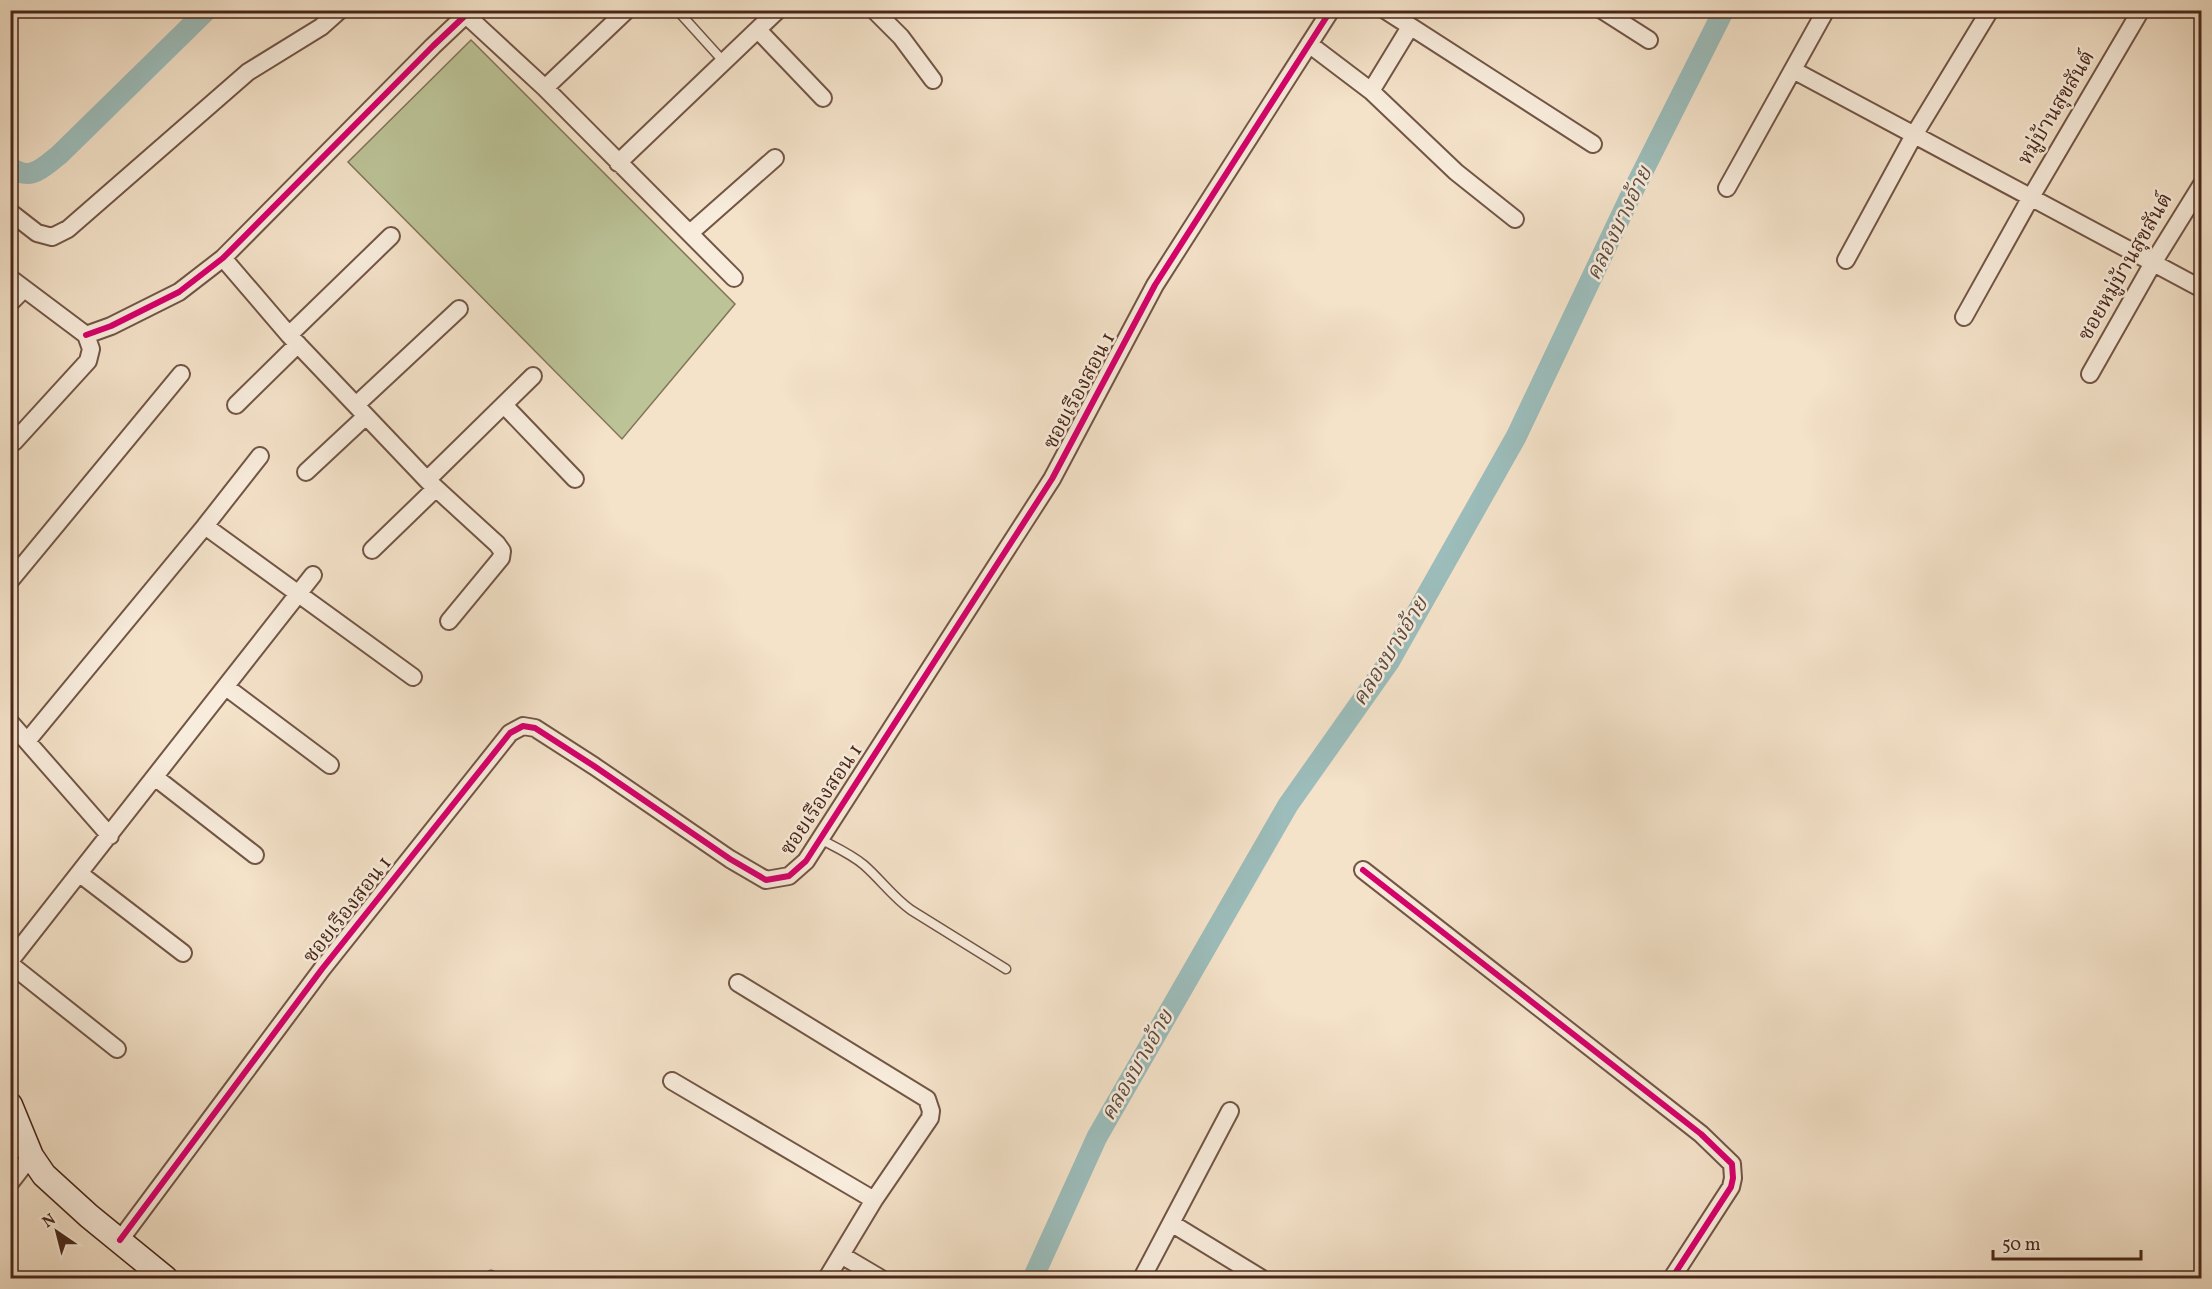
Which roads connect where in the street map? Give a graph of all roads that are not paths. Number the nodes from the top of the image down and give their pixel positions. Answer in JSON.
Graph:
{"nodes":[{"id":1,"x":340,"y":10,"type":"edge"},
{"id":2,"x":627,"y":10,"type":"edge"},
{"id":3,"x":677,"y":10,"type":"edge"},
{"id":4,"x":778,"y":10,"type":"edge"},
{"id":5,"x":874,"y":10,"type":"edge"},
{"id":6,"x":1331,"y":10,"type":"edge"},
{"id":7,"x":1385,"y":10,"type":"edge"},
{"id":8,"x":1602,"y":10,"type":"edge"},
{"id":9,"x":1826,"y":10,"type":"edge"},
{"id":10,"x":1990,"y":10,"type":"edge"},
{"id":11,"x":2141,"y":10,"type":"edge"},
{"id":12,"x":469,"y":13,"type":"edge"},
{"id":13,"x":1410,"y":27,"type":"junction"},
{"id":14,"x":758,"y":30,"type":"junction"},
{"id":15,"x":1649,"y":40,"type":"dead end"},
{"id":16,"x":1309,"y":44,"type":"junction"},
{"id":17,"x":724,"y":62,"type":"junction"},
{"id":18,"x":1793,"y":70,"type":"junction"},
{"id":19,"x":933,"y":80,"type":"dead end"},
{"id":20,"x":545,"y":88,"type":"junction"},
{"id":21,"x":1371,"y":91,"type":"junction"},
{"id":22,"x":823,"y":98,"type":"dead end"},
{"id":23,"x":1914,"y":135,"type":"junction"},
{"id":24,"x":1593,"y":144,"type":"dead end"},
{"id":25,"x":775,"y":158,"type":"dead end"},
{"id":26,"x":618,"y":163,"type":"junction"},
{"id":27,"x":2202,"y":184,"type":"edge"},
{"id":28,"x":1727,"y":188,"type":"dead end"},
{"id":29,"x":2031,"y":197,"type":"junction"},
{"id":30,"x":10,"y":212,"type":"edge"},
{"id":31,"x":1515,"y":219,"type":"dead end"},
{"id":32,"x":690,"y":233,"type":"junction"},
{"id":33,"x":391,"y":236,"type":"dead end"},
{"id":34,"x":223,"y":258,"type":"junction"},
{"id":35,"x":1846,"y":260,"type":"dead end"},
{"id":36,"x":2153,"y":263,"type":"junction"},
{"id":37,"x":734,"y":278,"type":"dead end"},
{"id":38,"x":17,"y":283,"type":"edge"},
{"id":39,"x":2202,"y":289,"type":"edge"},
{"id":40,"x":10,"y":303,"type":"edge"},
{"id":41,"x":459,"y":309,"type":"dead end"},
{"id":42,"x":1964,"y":317,"type":"dead end"},
{"id":43,"x":86,"y":335,"type":"junction"},
{"id":44,"x":294,"y":339,"type":"junction"},
{"id":45,"x":181,"y":374,"type":"dead end"},
{"id":46,"x":2090,"y":374,"type":"dead end"},
{"id":47,"x":533,"y":376,"type":"dead end"},
{"id":48,"x":236,"y":405,"type":"dead end"},
{"id":49,"x":504,"y":405,"type":"junction"},
{"id":50,"x":361,"y":410,"type":"junction"},
{"id":51,"x":14,"y":442,"type":"dead end"},
{"id":52,"x":260,"y":456,"type":"dead end"},
{"id":53,"x":306,"y":472,"type":"dead end"},
{"id":54,"x":575,"y":479,"type":"dead end"},
{"id":55,"x":431,"y":484,"type":"junction"},
{"id":56,"x":205,"y":526,"type":"junction"},
{"id":57,"x":372,"y":550,"type":"dead end"},
{"id":58,"x":314,"y":575,"type":"dead end"},
{"id":59,"x":10,"y":581,"type":"edge"},
{"id":60,"x":299,"y":594,"type":"junction"},
{"id":61,"x":449,"y":621,"type":"dead end"},
{"id":62,"x":413,"y":677,"type":"dead end"},
{"id":63,"x":226,"y":687,"type":"junction"},
{"id":64,"x":10,"y":722,"type":"edge"},
{"id":65,"x":28,"y":740,"type":"junction"},
{"id":66,"x":330,"y":765,"type":"dead end"},
{"id":67,"x":156,"y":778,"type":"junction"},
{"id":68,"x":110,"y":836,"type":"junction"},
{"id":69,"x":820,"y":839,"type":"junction"},
{"id":70,"x":255,"y":855,"type":"dead end"},
{"id":71,"x":1363,"y":870,"type":"dead end"},
{"id":72,"x":80,"y":874,"type":"junction"},
{"id":73,"x":183,"y":953,"type":"dead end"},
{"id":74,"x":10,"y":962,"type":"edge"},
{"id":75,"x":1005,"y":969,"type":"dead end"},
{"id":76,"x":738,"y":983,"type":"dead end"},
{"id":77,"x":117,"y":1049,"type":"dead end"},
{"id":78,"x":672,"y":1081,"type":"dead end"},
{"id":79,"x":10,"y":1105,"type":"edge"},
{"id":80,"x":1230,"y":1111,"type":"dead end"},
{"id":81,"x":32,"y":1156,"type":"junction"},
{"id":82,"x":10,"y":1183,"type":"edge"},
{"id":83,"x":874,"y":1200,"type":"junction"},
{"id":84,"x":1172,"y":1223,"type":"junction"},
{"id":85,"x":120,"y":1240,"type":"junction"},
{"id":86,"x":841,"y":1255,"type":"junction"},
{"id":87,"x":165,"y":1278,"type":"edge"},
{"id":88,"x":827,"y":1278,"type":"edge"},
{"id":89,"x":880,"y":1278,"type":"edge"},
{"id":90,"x":1142,"y":1278,"type":"edge"},
{"id":91,"x":1261,"y":1278,"type":"edge"},
{"id":92,"x":1672,"y":1278,"type":"edge"}],
"edges":[{"from":1,"to":30,"type":"street"},
{"from":2,"to":20,"type":"street"},
{"from":3,"to":17,"type":"lane"},
{"from":4,"to":14,"type":"street"},
{"from":5,"to":19,"type":"street"},
{"from":6,"to":16,"type":"street","name":"ซอยเรืองสอน 1"},
{"from":7,"to":13,"type":"street"},
{"from":8,"to":15,"type":"street"},
{"from":9,"to":18,"type":"street"},
{"from":10,"to":23,"type":"street"},
{"from":11,"to":29,"type":"street","name":"หมู่บ้านสุขสันต์"},
{"from":12,"to":20,"type":"street"},
{"from":12,"to":34,"type":"street"},
{"from":13,"to":21,"type":"street"},
{"from":13,"to":24,"type":"street"},
{"from":14,"to":17,"type":"street"},
{"from":14,"to":22,"type":"street"},
{"from":16,"to":21,"type":"street"},
{"from":16,"to":69,"type":"street","name":"ซอยเรืองสอน 1"},
{"from":17,"to":26,"type":"street"},
{"from":18,"to":23,"type":"street","name":"หมู่บ้านสุขสันต์"},
{"from":18,"to":28,"type":"street"},
{"from":20,"to":26,"type":"street"},
{"from":21,"to":31,"type":"street"},
{"from":23,"to":29,"type":"street","name":"หมู่บ้านสุขสันต์"},
{"from":23,"to":35,"type":"street"},
{"from":25,"to":32,"type":"street"},
{"from":26,"to":32,"type":"street"},
{"from":27,"to":36,"type":"street","name":"ซอยหมู่บ้านสุขสันต์"},
{"from":29,"to":36,"type":"street","name":"หมู่บ้านสุขสันต์"},
{"from":29,"to":42,"type":"street","name":"หมู่บ้านสุขสันต์"},
{"from":32,"to":37,"type":"street"},
{"from":33,"to":44,"type":"street"},
{"from":34,"to":43,"type":"street"},
{"from":34,"to":44,"type":"street"},
{"from":36,"to":39,"type":"street","name":"หมู่บ้านสุขสันต์"},
{"from":36,"to":46,"type":"street","name":"ซอยหมู่บ้านสุขสันต์"},
{"from":38,"to":40,"type":"street"},
{"from":38,"to":43,"type":"street"},
{"from":41,"to":50,"type":"street"},
{"from":43,"to":51,"type":"street"},
{"from":44,"to":48,"type":"street"},
{"from":44,"to":50,"type":"street"},
{"from":45,"to":59,"type":"street"},
{"from":47,"to":49,"type":"street"},
{"from":49,"to":54,"type":"street"},
{"from":49,"to":55,"type":"street"},
{"from":50,"to":53,"type":"street"},
{"from":50,"to":55,"type":"street"},
{"from":52,"to":56,"type":"street"},
{"from":55,"to":57,"type":"street"},
{"from":55,"to":61,"type":"street"},
{"from":56,"to":60,"type":"street"},
{"from":56,"to":65,"type":"street"},
{"from":58,"to":60,"type":"street"},
{"from":60,"to":62,"type":"street"},
{"from":60,"to":63,"type":"street"},
{"from":63,"to":66,"type":"street"},
{"from":63,"to":67,"type":"street"},
{"from":64,"to":65,"type":"street"},
{"from":65,"to":68,"type":"street"},
{"from":67,"to":68,"type":"street"},
{"from":67,"to":70,"type":"street"},
{"from":68,"to":72,"type":"street"},
{"from":69,"to":75,"type":"lane"},
{"from":69,"to":85,"type":"street","name":"ซอยเรืองสอน 1"},
{"from":71,"to":92,"type":"street"},
{"from":72,"to":73,"type":"street"},
{"from":72,"to":74,"type":"street"},
{"from":74,"to":77,"type":"street"},
{"from":76,"to":83,"type":"street"},
{"from":78,"to":83,"type":"street"},
{"from":79,"to":81,"type":"street"},
{"from":80,"to":84,"type":"street"},
{"from":81,"to":82,"type":"street"},
{"from":81,"to":85,"type":"street"},
{"from":83,"to":86,"type":"street"},
{"from":84,"to":90,"type":"street"},
{"from":84,"to":91,"type":"street"},
{"from":85,"to":87,"type":"street"},
{"from":86,"to":88,"type":"street"},
{"from":86,"to":89,"type":"street"}]}
